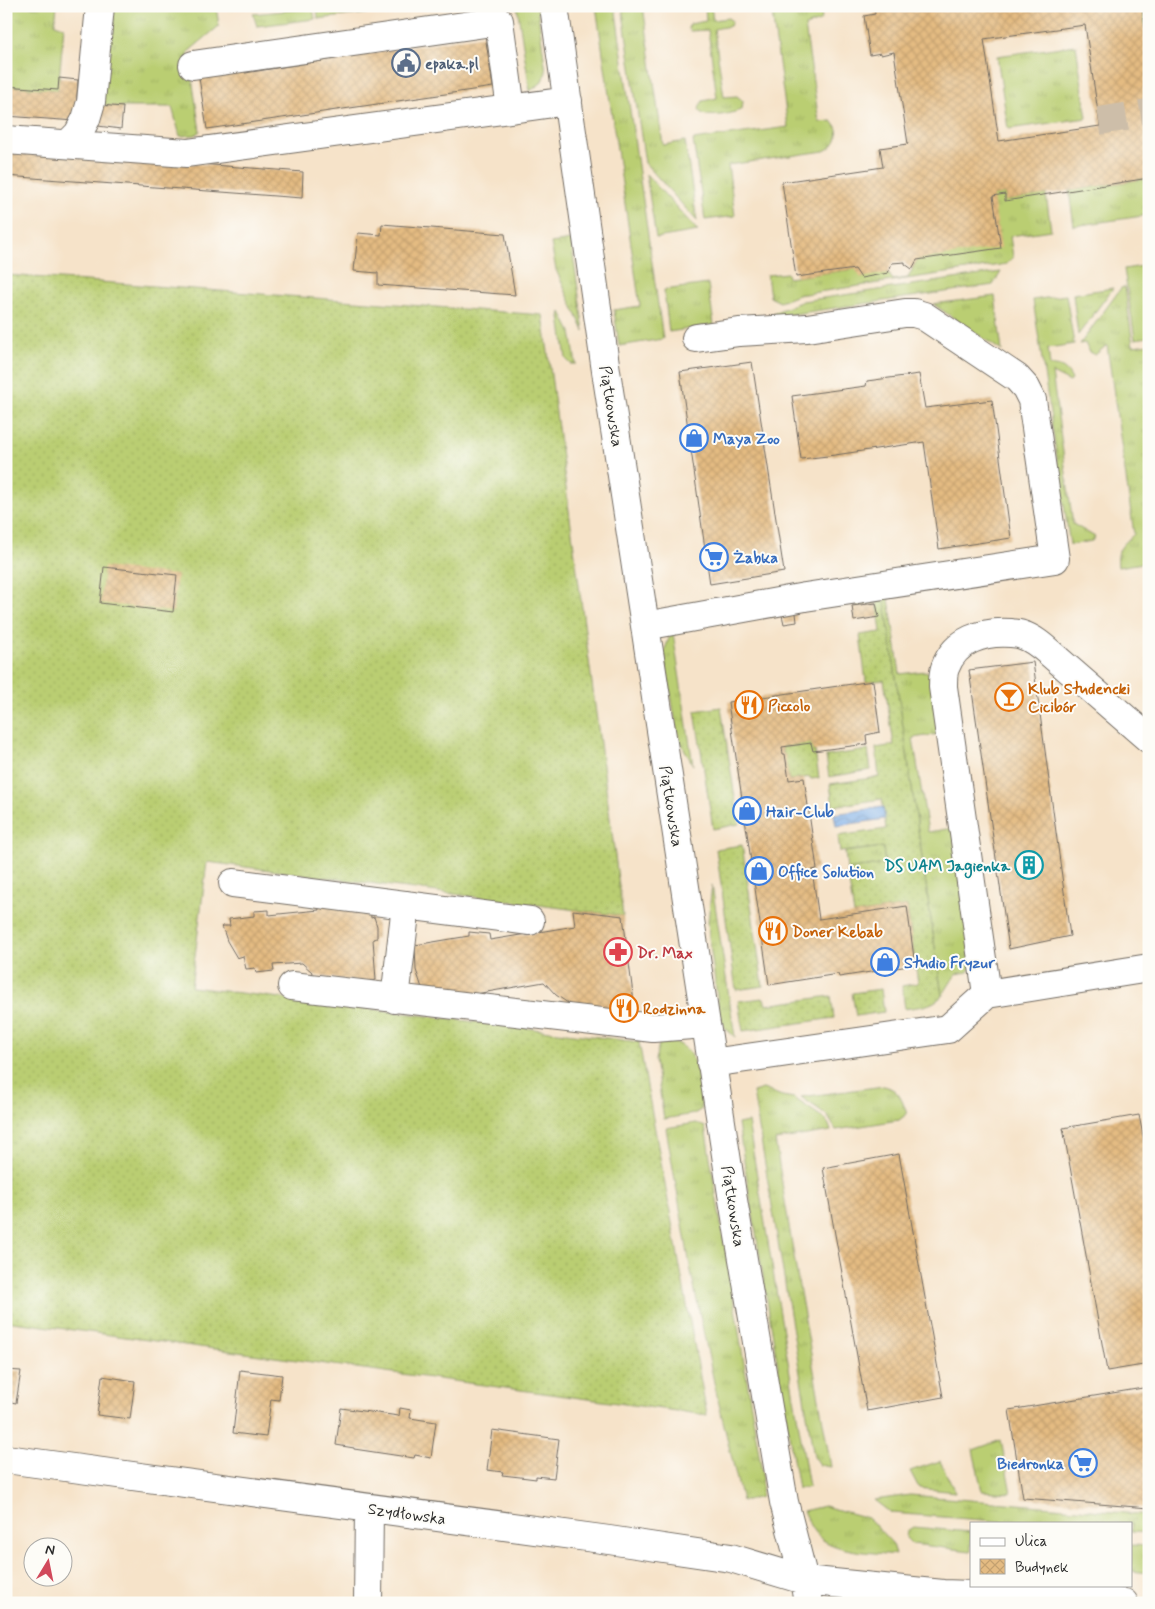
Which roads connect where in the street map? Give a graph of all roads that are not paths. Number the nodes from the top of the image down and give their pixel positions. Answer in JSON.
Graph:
{"nodes":[{"id":1,"x":100,"y":6,"type":"edge"},
{"id":2,"x":554,"y":6,"type":"edge"},
{"id":3,"x":194,"y":65,"type":"dead end"},
{"id":4,"x":568,"y":101,"type":"junction"},
{"id":5,"x":511,"y":109,"type":"junction"},
{"id":6,"x":6,"y":140,"type":"edge"},
{"id":7,"x":68,"y":144,"type":"junction"},
{"id":8,"x":696,"y":338,"type":"dead end"},
{"id":9,"x":645,"y":626,"type":"junction"},
{"id":10,"x":1149,"y":739,"type":"edge"},
{"id":11,"x":233,"y":883,"type":"dead end"},
{"id":12,"x":406,"y":905,"type":"junction"},
{"id":13,"x":530,"y":921,"type":"dead end"},
{"id":14,"x":1149,"y":968,"type":"edge"},
{"id":15,"x":292,"y":986,"type":"dead end"},
{"id":16,"x":395,"y":999,"type":"junction"},
{"id":17,"x":978,"y":1002,"type":"junction"},
{"id":18,"x":705,"y":1024,"type":"junction"},
{"id":19,"x":711,"y":1064,"type":"junction"},
{"id":20,"x":6,"y":1459,"type":"edge"},
{"id":21,"x":369,"y":1508,"type":"junction"},
{"id":22,"x":806,"y":1591,"type":"edge"},
{"id":23,"x":951,"y":1599,"type":"edge"},
{"id":24,"x":368,"y":1603,"type":"edge"},
{"id":25,"x":1124,"y":1603,"type":"edge"}],
"edges":[{"from":1,"to":7,"type":"street"},
{"from":2,"to":4,"type":"street","name":"Piątkowska"},
{"from":3,"to":5,"type":"street"},
{"from":4,"to":5,"type":"street"},
{"from":4,"to":9,"type":"street","name":"Piątkowska"},
{"from":5,"to":7,"type":"street"},
{"from":6,"to":7,"type":"street"},
{"from":8,"to":9,"type":"street"},
{"from":9,"to":18,"type":"street","name":"Piątkowska"},
{"from":10,"to":17,"type":"street"},
{"from":11,"to":12,"type":"street"},
{"from":12,"to":13,"type":"street"},
{"from":12,"to":16,"type":"street"},
{"from":14,"to":17,"type":"street"},
{"from":15,"to":16,"type":"street"},
{"from":16,"to":18,"type":"street"},
{"from":17,"to":19,"type":"street"},
{"from":18,"to":19,"type":"street","name":"Piątkowska"},
{"from":19,"to":22,"type":"street","name":"Piątkowska"},
{"from":20,"to":21,"type":"street","name":"Szydłowska"},
{"from":21,"to":22,"type":"street","name":"Szydłowska"},
{"from":21,"to":24,"type":"street"},
{"from":22,"to":23,"type":"street","name":"Szydłowska"},
{"from":23,"to":25,"type":"street","name":"Szydłowska"}]}
